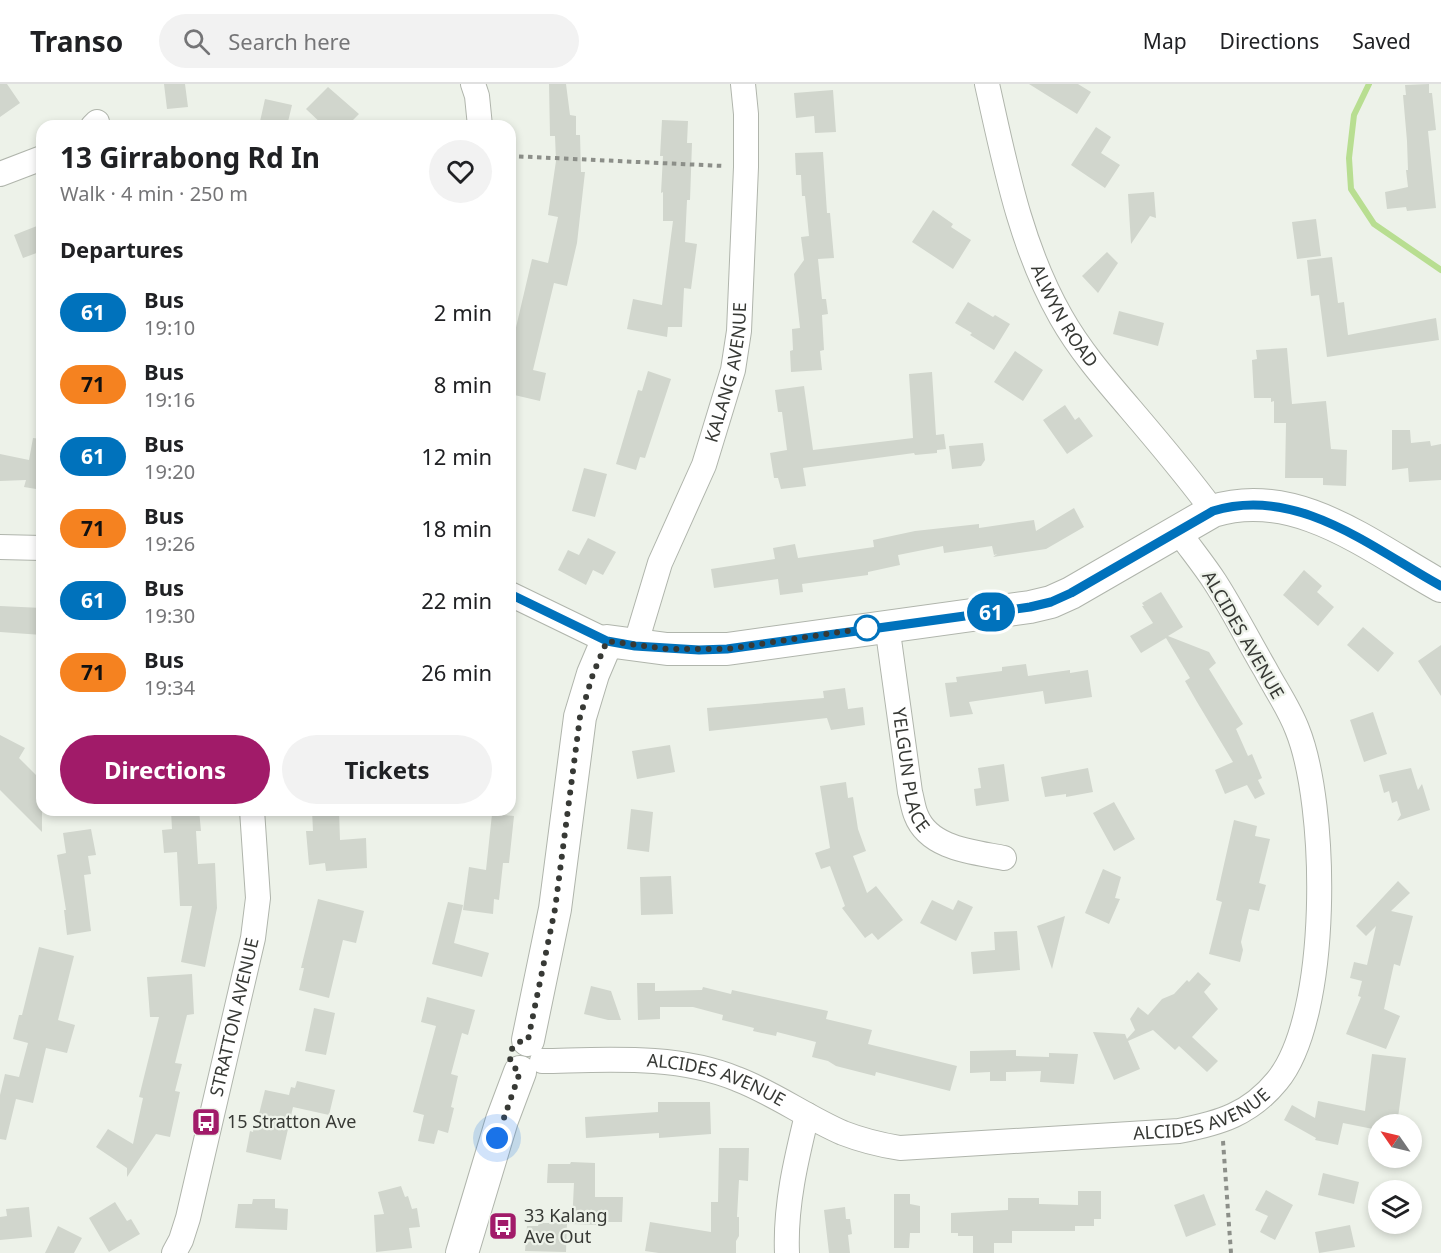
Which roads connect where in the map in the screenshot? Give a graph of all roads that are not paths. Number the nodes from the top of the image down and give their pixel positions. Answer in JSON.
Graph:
{"nodes":[{"id":1,"x":472,"y":84,"type":"edge"},
{"id":2,"x":743,"y":84,"type":"edge"},
{"id":3,"x":987,"y":84,"type":"edge"},
{"id":4,"x":479,"y":120,"type":"edge"},
{"id":5,"x":36,"y":160,"type":"edge"},
{"id":6,"x":0,"y":174,"type":"edge"},
{"id":7,"x":1213,"y":511,"type":"junction"},
{"id":8,"x":1178,"y":531,"type":"junction"},
{"id":9,"x":0,"y":547,"type":"edge"},
{"id":10,"x":36,"y":548,"type":"edge"},
{"id":11,"x":1441,"y":586,"type":"edge"},
{"id":12,"x":516,"y":597,"type":"edge"},
{"id":13,"x":888,"y":625,"type":"junction"},
{"id":14,"x":621,"y":643,"type":"junction"},
{"id":15,"x":252,"y":816,"type":"edge"},
{"id":16,"x":1004,"y":858,"type":"dead end"},
{"id":17,"x":530,"y":1058,"type":"junction"},
{"id":18,"x":807,"y":1115,"type":"junction"},
{"id":19,"x":174,"y":1253,"type":"edge"},
{"id":20,"x":462,"y":1253,"type":"edge"},
{"id":21,"x":787,"y":1253,"type":"edge"}],
"edges":[{"from":1,"to":4,"type":"street"},
{"from":2,"to":14,"type":"street","name":"KALANG AVENUE"},
{"from":3,"to":7,"type":"street","name":"ALWYN ROAD"},
{"from":5,"to":6,"type":"street"},
{"from":7,"to":8,"type":"street"},
{"from":7,"to":11,"type":"street"},
{"from":8,"to":13,"type":"street"},
{"from":8,"to":18,"type":"street","name":"ALCIDES AVENUE"},
{"from":9,"to":10,"type":"street"},
{"from":12,"to":14,"type":"street"},
{"from":13,"to":14,"type":"street"},
{"from":13,"to":16,"type":"street","name":"YELGUN PLACE"},
{"from":14,"to":17,"type":"street","name":"KALANG AVENUE"},
{"from":15,"to":19,"type":"street","name":"STRATTON AVENUE"},
{"from":17,"to":18,"type":"street","name":"ALCIDES AVENUE"},
{"from":17,"to":20,"type":"street","name":"KALANG AVENUE"},
{"from":18,"to":21,"type":"street"}]}
